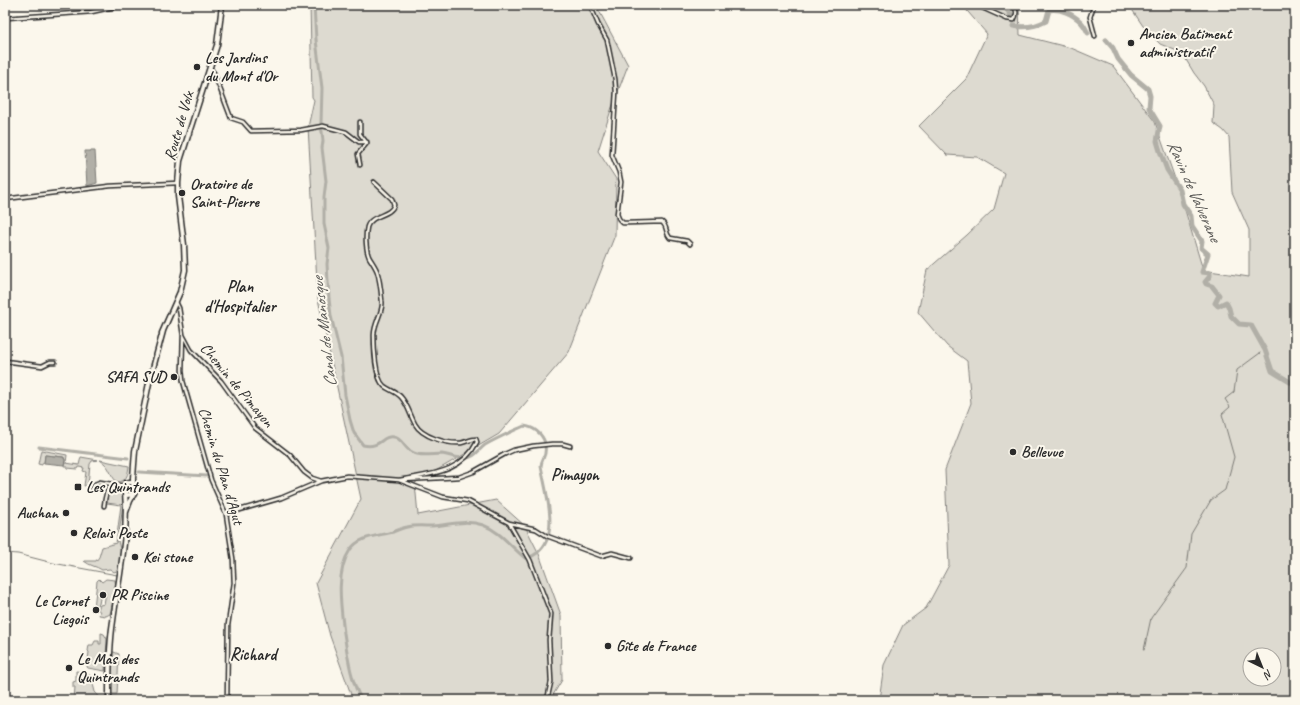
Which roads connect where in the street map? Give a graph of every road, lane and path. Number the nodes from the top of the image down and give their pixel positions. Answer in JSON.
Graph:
{"nodes":[{"id":1,"x":123,"y":5,"type":"edge"},
{"id":2,"x":222,"y":5,"type":"edge"},
{"id":3,"x":590,"y":5,"type":"edge"},
{"id":4,"x":976,"y":5,"type":"edge"},
{"id":5,"x":1013,"y":5,"type":"edge"},
{"id":6,"x":1094,"y":5,"type":"edge"},
{"id":7,"x":5,"y":18,"type":"edge"},
{"id":8,"x":1095,"y":36,"type":"dead end"},
{"id":9,"x":210,"y":68,"type":"junction"},
{"id":10,"x":360,"y":122,"type":"dead end"},
{"id":11,"x":366,"y":142,"type":"junction"},
{"id":12,"x":360,"y":165,"type":"dead end"},
{"id":13,"x":374,"y":182,"type":"dead end"},
{"id":14,"x":178,"y":183,"type":"junction"},
{"id":15,"x":5,"y":199,"type":"edge"},
{"id":16,"x":690,"y":244,"type":"dead end"},
{"id":17,"x":185,"y":256,"type":"junction"},
{"id":18,"x":180,"y":284,"type":"junction"},
{"id":19,"x":176,"y":302,"type":"junction"},
{"id":20,"x":162,"y":333,"type":"junction"},
{"id":21,"x":183,"y":335,"type":"junction"},
{"id":22,"x":5,"y":361,"type":"edge"},
{"id":23,"x":55,"y":362,"type":"dead end"},
{"id":24,"x":570,"y":446,"type":"dead end"},
{"id":25,"x":133,"y":465,"type":"junction"},
{"id":26,"x":399,"y":480,"type":"junction"},
{"id":27,"x":321,"y":481,"type":"junction"},
{"id":28,"x":127,"y":482,"type":"junction"},
{"id":29,"x":133,"y":483,"type":"junction"},
{"id":30,"x":92,"y":488,"type":"dead end"},
{"id":31,"x":124,"y":490,"type":"junction"},
{"id":32,"x":134,"y":494,"type":"junction"},
{"id":33,"x":104,"y":506,"type":"dead end"},
{"id":34,"x":126,"y":512,"type":"junction"},
{"id":35,"x":226,"y":514,"type":"junction"},
{"id":36,"x":509,"y":523,"type":"junction"},
{"id":37,"x":630,"y":558,"type":"dead end"},
{"id":38,"x":108,"y":700,"type":"edge"},
{"id":39,"x":227,"y":700,"type":"edge"},
{"id":40,"x":547,"y":700,"type":"edge"}],
"edges":[{"from":1,"to":7,"type":"street"},
{"from":2,"to":9,"type":"main road","name":"Route de Volx"},
{"from":3,"to":16,"type":"street"},
{"from":4,"to":5,"type":"street"},
{"from":6,"to":8,"type":"street"},
{"from":9,"to":11,"type":"street"},
{"from":9,"to":14,"type":"main road","name":"Route de Volx"},
{"from":10,"to":11,"type":"street"},
{"from":11,"to":12,"type":"street"},
{"from":13,"to":26,"type":"street"},
{"from":14,"to":15,"type":"street"},
{"from":14,"to":17,"type":"main road","name":"Route de Volx"},
{"from":17,"to":18,"type":"main road","name":"Route de Volx"},
{"from":17,"to":19,"type":"main road","name":"Route de Volx"},
{"from":18,"to":19,"type":"street"},
{"from":18,"to":20,"type":"main road","name":"Route de Volx"},
{"from":19,"to":20,"type":"main road","name":"Route de Volx"},
{"from":19,"to":21,"type":"street","name":"Chemin de Pimayon"},
{"from":20,"to":25,"type":"main road","name":"Route de Volx"},
{"from":21,"to":27,"type":"street","name":"Chemin de Pimayon"},
{"from":21,"to":35,"type":"street","name":"Chemin du Plan d'Agut"},
{"from":22,"to":23,"type":"street"},
{"from":24,"to":26,"type":"street"},
{"from":25,"to":28,"type":"main road","name":"Route de Volx"},
{"from":25,"to":29,"type":"main road","name":"Route de Volx"},
{"from":26,"to":27,"type":"street"},
{"from":26,"to":36,"type":"street"},
{"from":27,"to":35,"type":"street"},
{"from":28,"to":29,"type":"main road"},
{"from":28,"to":31,"type":"main road"},
{"from":29,"to":32,"type":"main road"},
{"from":30,"to":31,"type":"street"},
{"from":31,"to":32,"type":"main road"},
{"from":31,"to":33,"type":"street"},
{"from":31,"to":34,"type":"main road"},
{"from":32,"to":34,"type":"main road"},
{"from":34,"to":38,"type":"main road"},
{"from":35,"to":39,"type":"street","name":"Chemin du Plan d'Agut"},
{"from":36,"to":37,"type":"street"},
{"from":36,"to":40,"type":"street"}]}
